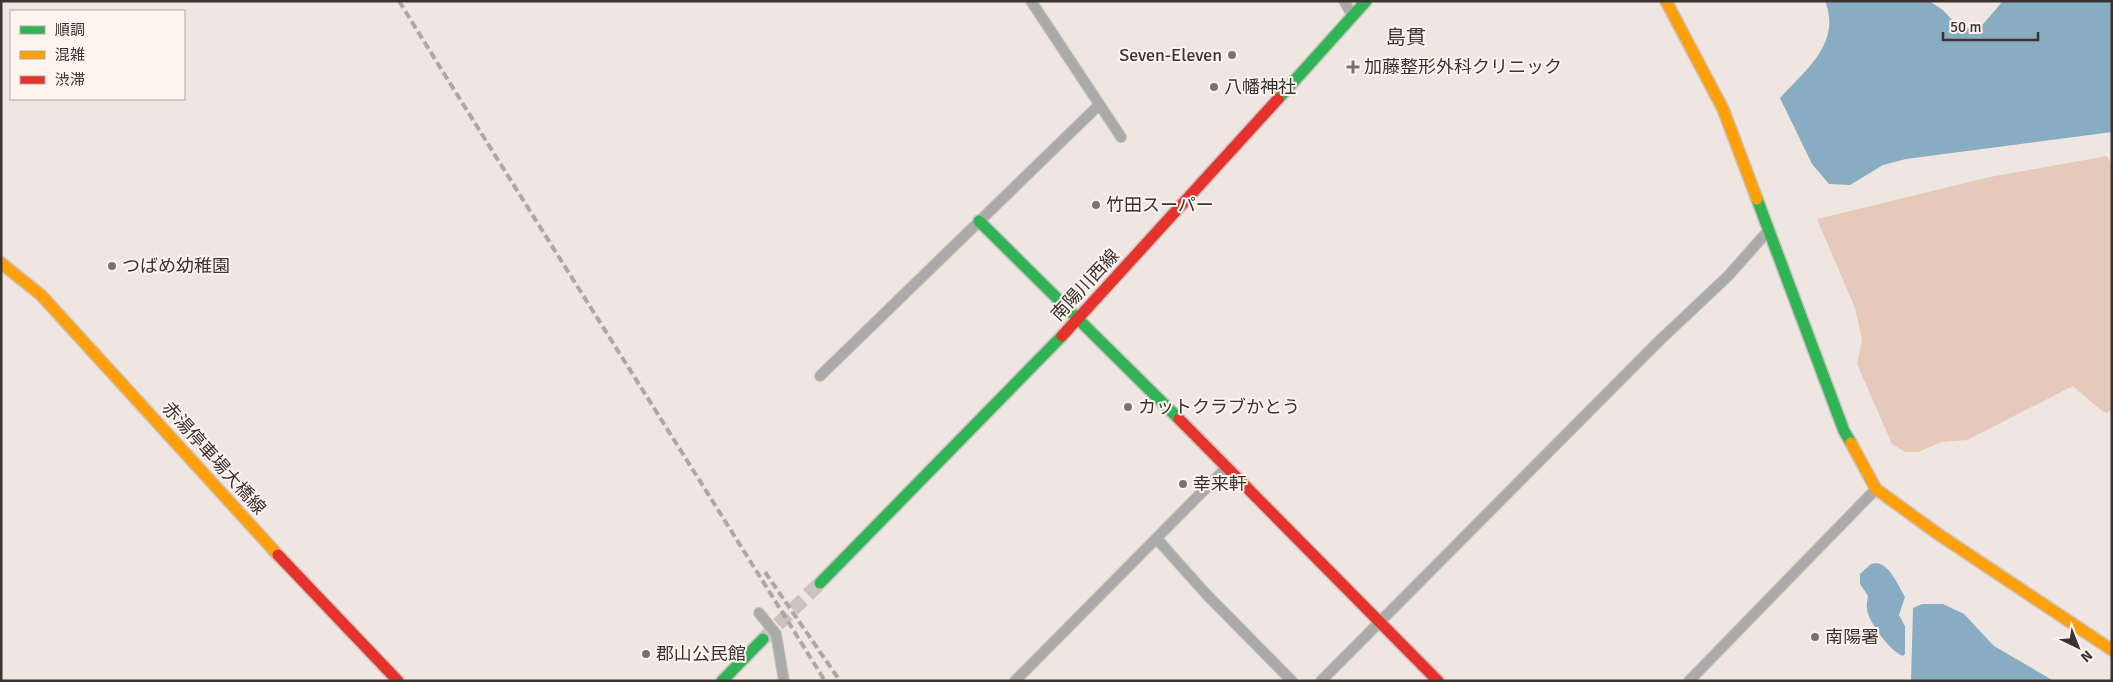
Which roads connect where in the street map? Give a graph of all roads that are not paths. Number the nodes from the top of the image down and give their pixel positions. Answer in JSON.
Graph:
{"nodes":[{"id":1,"x":1031,"y":1,"type":"edge"},
{"id":2,"x":1344,"y":1,"type":"edge"},
{"id":3,"x":1366,"y":1,"type":"edge"},
{"id":4,"x":1666,"y":1,"type":"edge"},
{"id":5,"x":1352,"y":16,"type":"junction"},
{"id":6,"x":1098,"y":106,"type":"junction"},
{"id":7,"x":1120,"y":137,"type":"dead end"},
{"id":8,"x":979,"y":221,"type":"junction"},
{"id":9,"x":1768,"y":231,"type":"junction"},
{"id":10,"x":1,"y":263,"type":"edge"},
{"id":11,"x":1079,"y":319,"type":"junction"},
{"id":12,"x":820,"y":376,"type":"dead end"},
{"id":13,"x":1227,"y":466,"type":"junction"},
{"id":14,"x":1876,"y":489,"type":"junction"},
{"id":15,"x":1157,"y":539,"type":"junction"},
{"id":16,"x":820,"y":583,"type":"tunnel mouth"},
{"id":17,"x":759,"y":613,"type":"dead end"},
{"id":18,"x":1381,"y":622,"type":"junction"},
{"id":19,"x":763,"y":639,"type":"tunnel mouth"},
{"id":20,"x":2112,"y":650,"type":"edge"},
{"id":21,"x":398,"y":681,"type":"edge"},
{"id":22,"x":722,"y":681,"type":"edge"},
{"id":23,"x":784,"y":681,"type":"edge"},
{"id":24,"x":1015,"y":681,"type":"edge"},
{"id":25,"x":1292,"y":681,"type":"edge"},
{"id":26,"x":1321,"y":681,"type":"edge"},
{"id":27,"x":1438,"y":681,"type":"edge"},
{"id":28,"x":1689,"y":681,"type":"edge"}],
"edges":[{"from":1,"to":6,"type":"street"},
{"from":2,"to":5,"type":"street"},
{"from":3,"to":5,"type":"street","name":"南陽川西線"},
{"from":4,"to":9,"type":"street"},
{"from":5,"to":11,"type":"street","name":"南陽川西線"},
{"from":6,"to":7,"type":"street"},
{"from":6,"to":8,"type":"street"},
{"from":8,"to":11,"type":"street"},
{"from":8,"to":12,"type":"street"},
{"from":9,"to":14,"type":"street"},
{"from":9,"to":18,"type":"street"},
{"from":10,"to":21,"type":"street","name":"赤湯停車場大橋線"},
{"from":11,"to":13,"type":"street"},
{"from":11,"to":16,"type":"street","name":"南陽川西線"},
{"from":13,"to":15,"type":"street"},
{"from":13,"to":18,"type":"street"},
{"from":14,"to":20,"type":"street"},
{"from":14,"to":28,"type":"street"},
{"from":15,"to":24,"type":"street"},
{"from":15,"to":25,"type":"street"},
{"from":17,"to":23,"type":"street"},
{"from":18,"to":26,"type":"street"},
{"from":18,"to":27,"type":"street"},
{"from":19,"to":22,"type":"street"}]}
